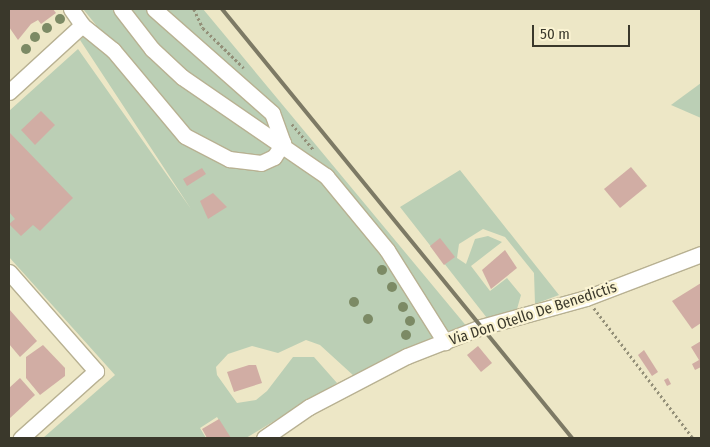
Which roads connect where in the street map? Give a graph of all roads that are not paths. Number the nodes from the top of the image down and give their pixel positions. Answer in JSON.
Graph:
{"nodes":[{"id":1,"x":72,"y":9,"type":"edge"},
{"id":2,"x":121,"y":9,"type":"edge"},
{"id":3,"x":154,"y":9,"type":"edge"},
{"id":4,"x":82,"y":25,"type":"junction"},
{"id":5,"x":9,"y":92,"type":"edge"},
{"id":6,"x":283,"y":143,"type":"junction"},
{"id":7,"x":701,"y":254,"type":"edge"},
{"id":8,"x":9,"y":272,"type":"edge"},
{"id":9,"x":445,"y":342,"type":"junction"},
{"id":10,"x":21,"y":438,"type":"edge"},
{"id":11,"x":264,"y":438,"type":"edge"}],
"edges":[{"from":1,"to":4,"type":"street"},
{"from":2,"to":6,"type":"street"},
{"from":3,"to":6,"type":"street"},
{"from":4,"to":5,"type":"street"},
{"from":4,"to":6,"type":"street"},
{"from":6,"to":9,"type":"street"},
{"from":7,"to":9,"type":"street","name":"Via Don Otello De Benedictis"},
{"from":8,"to":10,"type":"street"},
{"from":9,"to":11,"type":"street","name":"Via Don Otello De Benedictis"}]}
